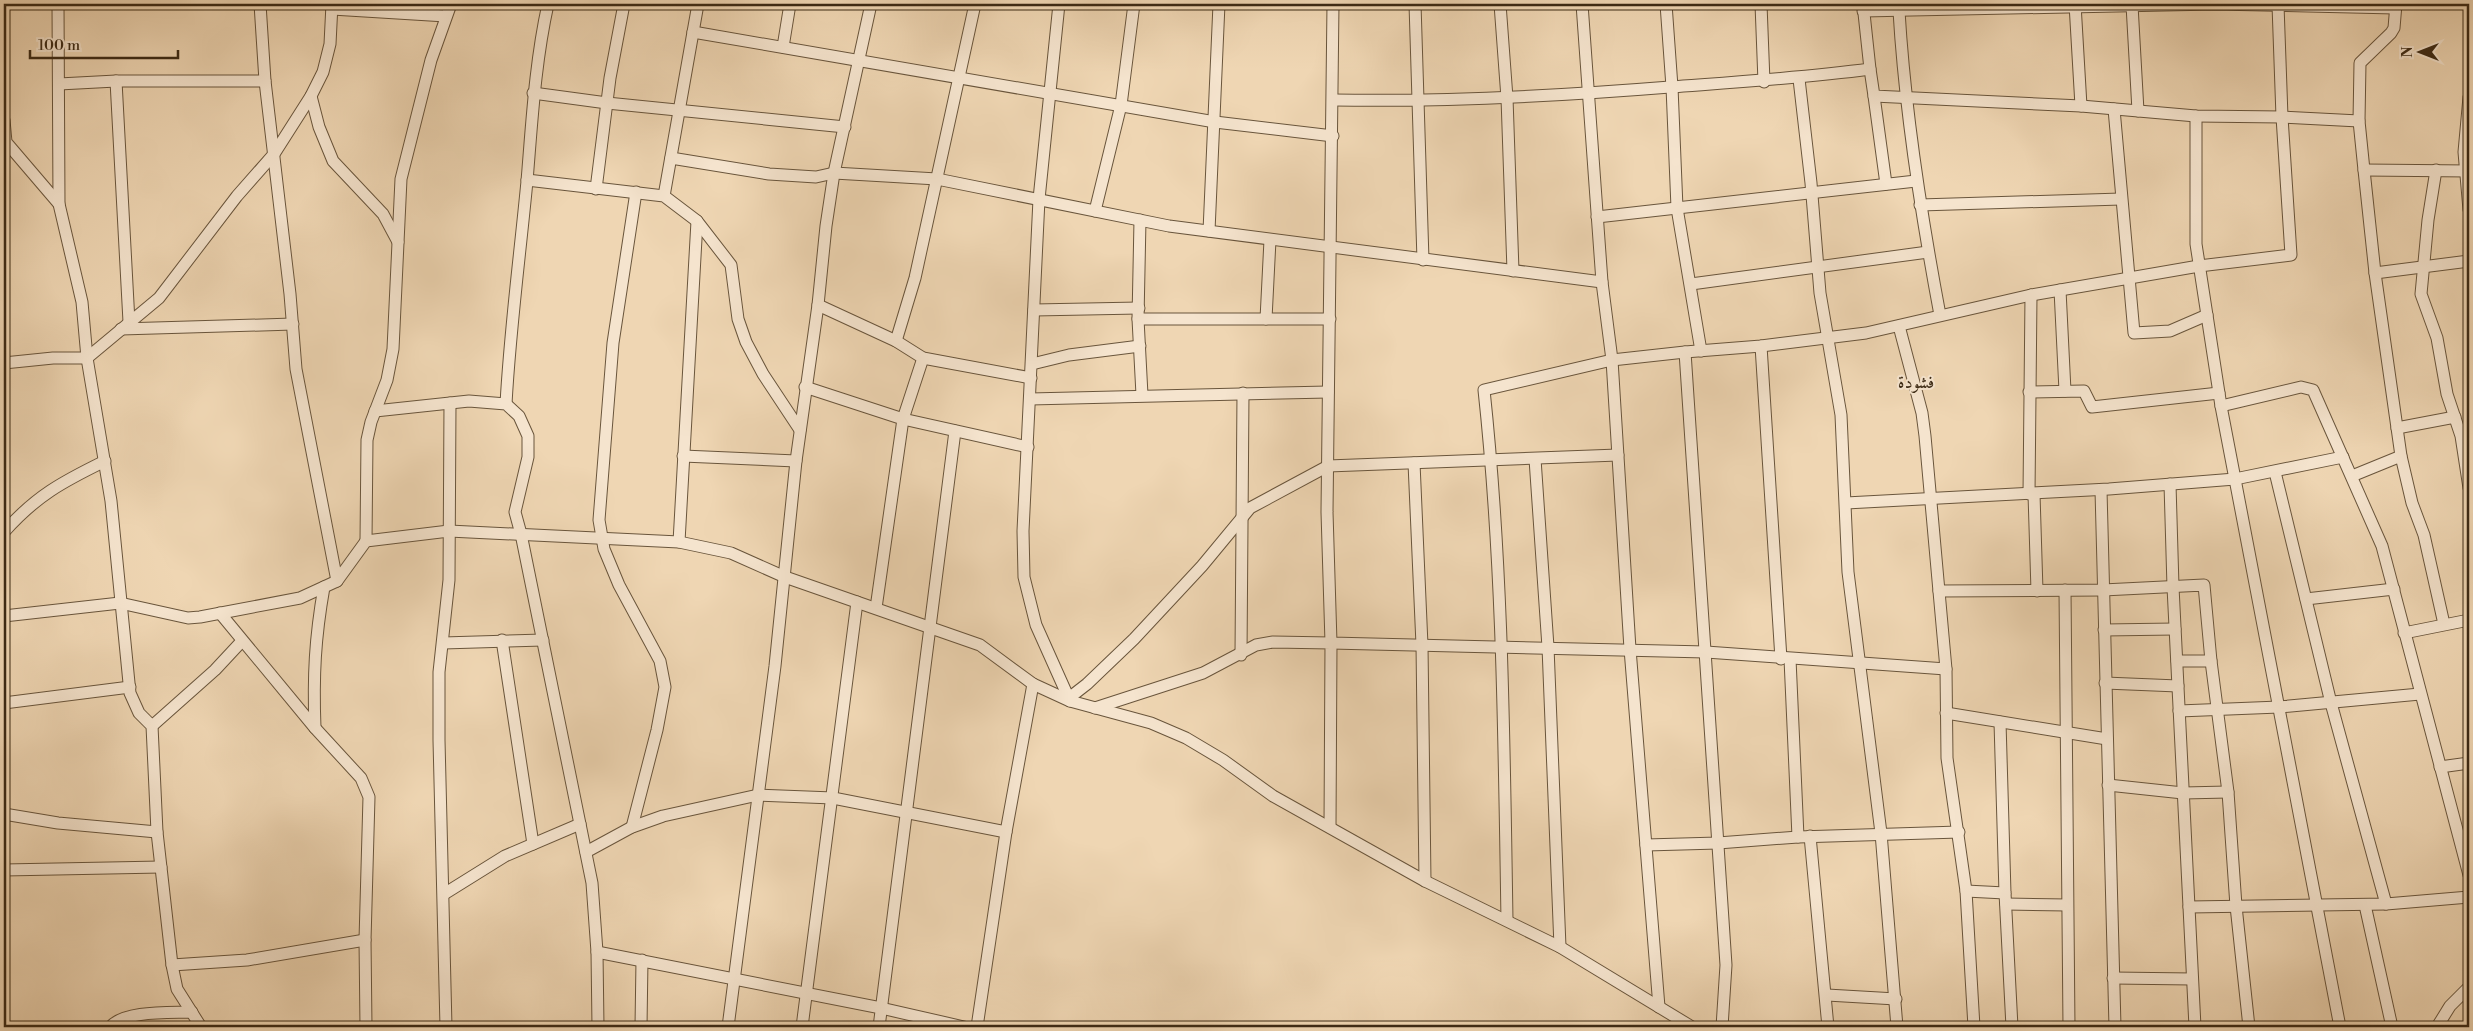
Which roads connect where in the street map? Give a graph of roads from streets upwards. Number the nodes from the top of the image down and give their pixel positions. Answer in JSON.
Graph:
{"nodes":[{"id":1,"x":58,"y":4,"type":"edge"},
{"id":2,"x":260,"y":4,"type":"edge"},
{"id":3,"x":451,"y":4,"type":"edge"},
{"id":4,"x":548,"y":4,"type":"edge"},
{"id":5,"x":624,"y":4,"type":"edge"},
{"id":6,"x":698,"y":4,"type":"edge"},
{"id":7,"x":790,"y":4,"type":"edge"},
{"id":8,"x":871,"y":4,"type":"edge"},
{"id":9,"x":975,"y":4,"type":"edge"},
{"id":10,"x":1059,"y":4,"type":"edge"},
{"id":11,"x":1134,"y":4,"type":"edge"},
{"id":12,"x":1219,"y":4,"type":"edge"},
{"id":13,"x":1334,"y":4,"type":"edge"},
{"id":14,"x":1415,"y":4,"type":"edge"},
{"id":15,"x":1500,"y":4,"type":"edge"},
{"id":16,"x":1582,"y":4,"type":"edge"},
{"id":17,"x":1666,"y":4,"type":"edge"},
{"id":18,"x":1761,"y":4,"type":"edge"},
{"id":19,"x":2215,"y":4,"type":"edge"},
{"id":20,"x":2075,"y":5,"type":"edge"},
{"id":21,"x":2132,"y":5,"type":"edge"},
{"id":22,"x":2278,"y":5,"type":"junction"},
{"id":23,"x":332,"y":6,"type":"edge"},
{"id":24,"x":2395,"y":6,"type":"edge"},
{"id":25,"x":1863,"y":7,"type":"edge"},
{"id":26,"x":1951,"y":7,"type":"edge"},
{"id":27,"x":412,"y":8,"type":"edge"},
{"id":28,"x":1899,"y":11,"type":"junction"},
{"id":29,"x":446,"y":16,"type":"junction"},
{"id":30,"x":693,"y":32,"type":"junction"},
{"id":31,"x":783,"y":47,"type":"junction"},
{"id":32,"x":860,"y":59,"type":"junction"},
{"id":33,"x":1870,"y":69,"type":"junction"},
{"id":34,"x":960,"y":77,"type":"junction"},
{"id":35,"x":1799,"y":78,"type":"junction"},
{"id":36,"x":116,"y":81,"type":"junction"},
{"id":37,"x":265,"y":81,"type":"junction"},
{"id":38,"x":1764,"y":82,"type":"junction"},
{"id":39,"x":59,"y":84,"type":"junction"},
{"id":40,"x":1672,"y":87,"type":"junction"},
{"id":41,"x":1051,"y":92,"type":"junction"},
{"id":42,"x":533,"y":93,"type":"junction"},
{"id":43,"x":1588,"y":94,"type":"junction"},
{"id":44,"x":311,"y":96,"type":"junction"},
{"id":45,"x":1874,"y":96,"type":"junction"},
{"id":46,"x":2469,"y":97,"type":"edge"},
{"id":47,"x":1507,"y":98,"type":"junction"},
{"id":48,"x":1906,"y":98,"type":"junction"},
{"id":49,"x":1334,"y":100,"type":"junction"},
{"id":50,"x":1420,"y":101,"type":"junction"},
{"id":51,"x":607,"y":103,"type":"junction"},
{"id":52,"x":1121,"y":105,"type":"junction"},
{"id":53,"x":2081,"y":106,"type":"junction"},
{"id":54,"x":2114,"y":108,"type":"junction"},
{"id":55,"x":680,"y":110,"type":"junction"},
{"id":56,"x":2138,"y":111,"type":"junction"},
{"id":57,"x":2196,"y":116,"type":"junction"},
{"id":58,"x":2282,"y":117,"type":"junction"},
{"id":59,"x":4,"y":120,"type":"edge"},
{"id":60,"x":2359,"y":121,"type":"junction"},
{"id":61,"x":1215,"y":122,"type":"junction"},
{"id":62,"x":845,"y":127,"type":"junction"},
{"id":63,"x":1333,"y":136,"type":"junction"},
{"id":64,"x":5,"y":145,"type":"edge"},
{"id":65,"x":274,"y":154,"type":"junction"},
{"id":66,"x":671,"y":158,"type":"junction"},
{"id":67,"x":2364,"y":170,"type":"junction"},
{"id":68,"x":2436,"y":170,"type":"junction"},
{"id":69,"x":2467,"y":170,"type":"edge"},
{"id":70,"x":834,"y":173,"type":"junction"},
{"id":71,"x":937,"y":179,"type":"junction"},
{"id":72,"x":527,"y":180,"type":"junction"},
{"id":73,"x":1916,"y":181,"type":"junction"},
{"id":74,"x":1886,"y":184,"type":"junction"},
{"id":75,"x":596,"y":188,"type":"junction"},
{"id":76,"x":636,"y":192,"type":"junction"},
{"id":77,"x":1812,"y":194,"type":"junction"},
{"id":78,"x":664,"y":196,"type":"junction"},
{"id":79,"x":2121,"y":198,"type":"junction"},
{"id":80,"x":1039,"y":200,"type":"junction"},
{"id":81,"x":60,"y":204,"type":"junction"},
{"id":82,"x":1920,"y":205,"type":"junction"},
{"id":83,"x":1677,"y":208,"type":"junction"},
{"id":84,"x":2469,"y":210,"type":"edge"},
{"id":85,"x":1095,"y":211,"type":"junction"},
{"id":86,"x":1597,"y":217,"type":"junction"},
{"id":87,"x":1140,"y":220,"type":"junction"},
{"id":88,"x":697,"y":222,"type":"junction"},
{"id":89,"x":1209,"y":231,"type":"junction"},
{"id":90,"x":1270,"y":240,"type":"junction"},
{"id":91,"x":398,"y":242,"type":"junction"},
{"id":92,"x":1332,"y":248,"type":"junction"},
{"id":93,"x":1928,"y":252,"type":"junction"},
{"id":94,"x":1423,"y":260,"type":"junction"},
{"id":95,"x":2469,"y":261,"type":"edge"},
{"id":96,"x":2199,"y":266,"type":"junction"},
{"id":97,"x":1818,"y":267,"type":"junction"},
{"id":98,"x":2422,"y":268,"type":"junction"},
{"id":99,"x":1513,"y":271,"type":"junction"},
{"id":100,"x":2375,"y":273,"type":"junction"},
{"id":101,"x":2129,"y":279,"type":"junction"},
{"id":102,"x":1602,"y":282,"type":"junction"},
{"id":103,"x":1691,"y":284,"type":"junction"},
{"id":104,"x":2060,"y":290,"type":"junction"},
{"id":105,"x":2031,"y":295,"type":"junction"},
{"id":106,"x":818,"y":305,"type":"junction"},
{"id":107,"x":1034,"y":310,"type":"junction"},
{"id":108,"x":1138,"y":313,"type":"junction"},
{"id":109,"x":1940,"y":315,"type":"junction"},
{"id":110,"x":2207,"y":315,"type":"junction"},
{"id":111,"x":1266,"y":319,"type":"junction"},
{"id":112,"x":1330,"y":319,"type":"junction"},
{"id":113,"x":292,"y":324,"type":"junction"},
{"id":114,"x":125,"y":325,"type":"junction"},
{"id":115,"x":1899,"y":326,"type":"junction"},
{"id":116,"x":1828,"y":338,"type":"junction"},
{"id":117,"x":896,"y":341,"type":"junction"},
{"id":118,"x":1140,"y":346,"type":"junction"},
{"id":119,"x":1761,"y":346,"type":"junction"},
{"id":120,"x":1701,"y":351,"type":"junction"},
{"id":121,"x":1685,"y":352,"type":"junction"},
{"id":122,"x":87,"y":358,"type":"junction"},
{"id":123,"x":923,"y":358,"type":"junction"},
{"id":124,"x":1612,"y":360,"type":"junction"},
{"id":125,"x":4,"y":363,"type":"edge"},
{"id":126,"x":1032,"y":364,"type":"junction"},
{"id":127,"x":1031,"y":378,"type":"junction"},
{"id":128,"x":805,"y":386,"type":"junction"},
{"id":129,"x":2065,"y":391,"type":"junction"},
{"id":130,"x":1328,"y":392,"type":"junction"},
{"id":131,"x":2029,"y":392,"type":"junction"},
{"id":132,"x":1243,"y":393,"type":"junction"},
{"id":133,"x":2220,"y":393,"type":"junction"},
{"id":134,"x":1142,"y":395,"type":"junction"},
{"id":135,"x":1030,"y":399,"type":"junction"},
{"id":136,"x":450,"y":403,"type":"junction"},
{"id":137,"x":506,"y":404,"type":"junction"},
{"id":138,"x":2221,"y":406,"type":"junction"},
{"id":139,"x":375,"y":412,"type":"junction"},
{"id":140,"x":2455,"y":417,"type":"junction"},
{"id":141,"x":903,"y":419,"type":"junction"},
{"id":142,"x":2397,"y":428,"type":"junction"},
{"id":143,"x":800,"y":430,"type":"junction"},
{"id":144,"x":955,"y":431,"type":"junction"},
{"id":145,"x":1028,"y":447,"type":"junction"},
{"id":146,"x":1618,"y":455,"type":"junction"},
{"id":147,"x":682,"y":456,"type":"junction"},
{"id":148,"x":2401,"y":456,"type":"junction"},
{"id":149,"x":2343,"y":457,"type":"junction"},
{"id":150,"x":1535,"y":459,"type":"junction"},
{"id":151,"x":1492,"y":460,"type":"junction"},
{"id":152,"x":105,"y":461,"type":"junction"},
{"id":153,"x":796,"y":461,"type":"junction"},
{"id":154,"x":1414,"y":463,"type":"junction"},
{"id":155,"x":1328,"y":466,"type":"junction"},
{"id":156,"x":2275,"y":472,"type":"junction"},
{"id":157,"x":2352,"y":476,"type":"junction"},
{"id":158,"x":2235,"y":479,"type":"junction"},
{"id":159,"x":2170,"y":484,"type":"junction"},
{"id":160,"x":2469,"y":488,"type":"edge"},
{"id":161,"x":2101,"y":490,"type":"junction"},
{"id":162,"x":2032,"y":494,"type":"junction"},
{"id":163,"x":1931,"y":499,"type":"junction"},
{"id":164,"x":1846,"y":502,"type":"junction"},
{"id":165,"x":1241,"y":517,"type":"junction"},
{"id":166,"x":448,"y":531,"type":"junction"},
{"id":167,"x":4,"y":532,"type":"edge"},
{"id":168,"x":521,"y":534,"type":"junction"},
{"id":169,"x":601,"y":537,"type":"junction"},
{"id":170,"x":366,"y":541,"type":"junction"},
{"id":171,"x":679,"y":542,"type":"junction"},
{"id":172,"x":785,"y":578,"type":"junction"},
{"id":173,"x":336,"y":581,"type":"junction"},
{"id":174,"x":324,"y":587,"type":"junction"},
{"id":175,"x":2173,"y":587,"type":"junction"},
{"id":176,"x":2394,"y":589,"type":"junction"},
{"id":177,"x":2064,"y":590,"type":"junction"},
{"id":178,"x":2103,"y":590,"type":"junction"},
{"id":179,"x":1940,"y":591,"type":"junction"},
{"id":180,"x":2037,"y":591,"type":"junction"},
{"id":181,"x":2306,"y":599,"type":"junction"},
{"id":182,"x":857,"y":602,"type":"junction"},
{"id":183,"x":120,"y":603,"type":"junction"},
{"id":184,"x":876,"y":608,"type":"junction"},
{"id":185,"x":220,"y":613,"type":"junction"},
{"id":186,"x":4,"y":616,"type":"edge"},
{"id":187,"x":2469,"y":620,"type":"edge"},
{"id":188,"x":2444,"y":624,"type":"junction"},
{"id":189,"x":928,"y":626,"type":"junction"},
{"id":190,"x":2175,"y":629,"type":"junction"},
{"id":191,"x":2104,"y":630,"type":"junction"},
{"id":192,"x":2404,"y":632,"type":"junction"},
{"id":193,"x":502,"y":640,"type":"junction"},
{"id":194,"x":543,"y":640,"type":"junction"},
{"id":195,"x":242,"y":641,"type":"junction"},
{"id":196,"x":443,"y":643,"type":"junction"},
{"id":197,"x":1331,"y":643,"type":"junction"},
{"id":198,"x":1422,"y":645,"type":"junction"},
{"id":199,"x":1502,"y":647,"type":"junction"},
{"id":200,"x":1548,"y":647,"type":"junction"},
{"id":201,"x":1630,"y":650,"type":"junction"},
{"id":202,"x":1706,"y":652,"type":"junction"},
{"id":203,"x":1241,"y":655,"type":"junction"},
{"id":204,"x":1786,"y":659,"type":"junction"},
{"id":205,"x":2176,"y":661,"type":"junction"},
{"id":206,"x":2211,"y":661,"type":"junction"},
{"id":207,"x":1860,"y":664,"type":"junction"},
{"id":208,"x":1946,"y":669,"type":"junction"},
{"id":209,"x":2106,"y":683,"type":"junction"},
{"id":210,"x":1033,"y":684,"type":"junction"},
{"id":211,"x":2178,"y":686,"type":"junction"},
{"id":212,"x":130,"y":687,"type":"junction"},
{"id":213,"x":2420,"y":694,"type":"junction"},
{"id":214,"x":1069,"y":699,"type":"junction"},
{"id":215,"x":4,"y":703,"type":"edge"},
{"id":216,"x":2332,"y":703,"type":"junction"},
{"id":217,"x":2279,"y":707,"type":"junction"},
{"id":218,"x":1095,"y":708,"type":"junction"},
{"id":219,"x":2179,"y":711,"type":"junction"},
{"id":220,"x":2216,"y":711,"type":"junction"},
{"id":221,"x":1946,"y":713,"type":"junction"},
{"id":222,"x":2000,"y":722,"type":"junction"},
{"id":223,"x":152,"y":726,"type":"junction"},
{"id":224,"x":315,"y":728,"type":"junction"},
{"id":225,"x":2065,"y":733,"type":"junction"},
{"id":226,"x":2107,"y":739,"type":"junction"},
{"id":227,"x":2469,"y":763,"type":"edge"},
{"id":228,"x":2440,"y":767,"type":"junction"},
{"id":229,"x":2108,"y":785,"type":"junction"},
{"id":230,"x":2183,"y":792,"type":"junction"},
{"id":231,"x":2228,"y":792,"type":"junction"},
{"id":232,"x":758,"y":795,"type":"junction"},
{"id":233,"x":833,"y":798,"type":"junction"},
{"id":234,"x":905,"y":813,"type":"junction"},
{"id":235,"x":4,"y":814,"type":"edge"},
{"id":236,"x":580,"y":824,"type":"junction"},
{"id":237,"x":1330,"y":827,"type":"junction"},
{"id":238,"x":632,"y":828,"type":"junction"},
{"id":239,"x":157,"y":832,"type":"junction"},
{"id":240,"x":1006,"y":832,"type":"junction"},
{"id":241,"x":1959,"y":832,"type":"junction"},
{"id":242,"x":1881,"y":834,"type":"junction"},
{"id":243,"x":1810,"y":836,"type":"junction"},
{"id":244,"x":1798,"y":837,"type":"junction"},
{"id":245,"x":1718,"y":843,"type":"junction"},
{"id":246,"x":533,"y":844,"type":"junction"},
{"id":247,"x":1646,"y":845,"type":"junction"},
{"id":248,"x":586,"y":852,"type":"junction"},
{"id":249,"x":161,"y":867,"type":"junction"},
{"id":250,"x":4,"y":870,"type":"edge"},
{"id":251,"x":2469,"y":875,"type":"edge"},
{"id":252,"x":1424,"y":881,"type":"junction"},
{"id":253,"x":1966,"y":891,"type":"junction"},
{"id":254,"x":444,"y":894,"type":"junction"},
{"id":255,"x":2469,"y":897,"type":"edge"},
{"id":256,"x":2005,"y":898,"type":"junction"},
{"id":257,"x":2386,"y":904,"type":"junction"},
{"id":258,"x":2067,"y":905,"type":"junction"},
{"id":259,"x":2317,"y":905,"type":"junction"},
{"id":260,"x":2365,"y":905,"type":"junction"},
{"id":261,"x":2236,"y":906,"type":"junction"},
{"id":262,"x":2190,"y":907,"type":"junction"},
{"id":263,"x":1507,"y":920,"type":"junction"},
{"id":264,"x":365,"y":940,"type":"junction"},
{"id":265,"x":1560,"y":947,"type":"junction"},
{"id":266,"x":597,"y":952,"type":"junction"},
{"id":267,"x":642,"y":960,"type":"junction"},
{"id":268,"x":172,"y":964,"type":"junction"},
{"id":269,"x":734,"y":978,"type":"junction"},
{"id":270,"x":2114,"y":978,"type":"junction"},
{"id":271,"x":2192,"y":979,"type":"junction"},
{"id":272,"x":2469,"y":987,"type":"edge"},
{"id":273,"x":806,"y":992,"type":"junction"},
{"id":274,"x":1827,"y":995,"type":"junction"},
{"id":275,"x":1896,"y":998,"type":"junction"},
{"id":276,"x":1660,"y":1007,"type":"junction"},
{"id":277,"x":882,"y":1008,"type":"junction"},
{"id":278,"x":192,"y":1012,"type":"junction"},
{"id":279,"x":110,"y":1027,"type":"edge"},
{"id":280,"x":201,"y":1027,"type":"edge"},
{"id":281,"x":366,"y":1027,"type":"edge"},
{"id":282,"x":446,"y":1027,"type":"edge"},
{"id":283,"x":598,"y":1027,"type":"edge"},
{"id":284,"x":641,"y":1027,"type":"edge"},
{"id":285,"x":728,"y":1027,"type":"edge"},
{"id":286,"x":802,"y":1027,"type":"edge"},
{"id":287,"x":879,"y":1027,"type":"edge"},
{"id":288,"x":964,"y":1027,"type":"edge"},
{"id":289,"x":977,"y":1027,"type":"edge"},
{"id":290,"x":1692,"y":1027,"type":"edge"},
{"id":291,"x":1722,"y":1027,"type":"edge"},
{"id":292,"x":1828,"y":1027,"type":"edge"},
{"id":293,"x":1897,"y":1027,"type":"edge"},
{"id":294,"x":1974,"y":1027,"type":"edge"},
{"id":295,"x":2012,"y":1027,"type":"edge"},
{"id":296,"x":2069,"y":1027,"type":"edge"},
{"id":297,"x":2115,"y":1027,"type":"edge"},
{"id":298,"x":2195,"y":1027,"type":"edge"},
{"id":299,"x":2249,"y":1027,"type":"edge"},
{"id":300,"x":2340,"y":1027,"type":"edge"},
{"id":301,"x":2392,"y":1027,"type":"edge"},
{"id":302,"x":2437,"y":1027,"type":"edge"}],
"edges":[{"from":1,"to":39,"type":"street"},
{"from":2,"to":37,"type":"street"},
{"from":3,"to":29,"type":"street"},
{"from":4,"to":42,"type":"street"},
{"from":5,"to":51,"type":"street"},
{"from":6,"to":30,"type":"street"},
{"from":7,"to":31,"type":"street"},
{"from":8,"to":32,"type":"street"},
{"from":9,"to":34,"type":"street"},
{"from":10,"to":41,"type":"street"},
{"from":11,"to":52,"type":"street"},
{"from":12,"to":61,"type":"street"},
{"from":13,"to":49,"type":"street"},
{"from":14,"to":50,"type":"street"},
{"from":15,"to":47,"type":"street"},
{"from":16,"to":43,"type":"street"},
{"from":17,"to":40,"type":"street"},
{"from":18,"to":38,"type":"street"},
{"from":19,"to":21,"type":"street"},
{"from":19,"to":22,"type":"street"},
{"from":20,"to":21,"type":"street"},
{"from":20,"to":26,"type":"street"},
{"from":20,"to":53,"type":"street"},
{"from":21,"to":56,"type":"street"},
{"from":22,"to":24,"type":"street"},
{"from":22,"to":58,"type":"street"},
{"from":23,"to":27,"type":"street"},
{"from":23,"to":44,"type":"street"},
{"from":24,"to":60,"type":"street"},
{"from":25,"to":28,"type":"street"},
{"from":25,"to":33,"type":"street"},
{"from":26,"to":28,"type":"street"},
{"from":27,"to":29,"type":"street"},
{"from":28,"to":48,"type":"street"},
{"from":29,"to":91,"type":"street"},
{"from":30,"to":31,"type":"street"},
{"from":30,"to":55,"type":"street"},
{"from":31,"to":32,"type":"street"},
{"from":32,"to":34,"type":"street"},
{"from":32,"to":62,"type":"street"},
{"from":33,"to":35,"type":"street"},
{"from":33,"to":45,"type":"street"},
{"from":34,"to":41,"type":"street"},
{"from":34,"to":71,"type":"street"},
{"from":35,"to":38,"type":"street"},
{"from":35,"to":77,"type":"street"},
{"from":36,"to":37,"type":"street"},
{"from":36,"to":39,"type":"street"},
{"from":36,"to":114,"type":"street"},
{"from":37,"to":65,"type":"street"},
{"from":38,"to":40,"type":"street"},
{"from":39,"to":81,"type":"street"},
{"from":40,"to":43,"type":"street"},
{"from":40,"to":83,"type":"street"},
{"from":41,"to":52,"type":"street"},
{"from":41,"to":80,"type":"street"},
{"from":42,"to":51,"type":"street"},
{"from":42,"to":72,"type":"street"},
{"from":43,"to":47,"type":"street"},
{"from":43,"to":86,"type":"street"},
{"from":44,"to":65,"type":"street"},
{"from":44,"to":91,"type":"street"},
{"from":45,"to":48,"type":"street"},
{"from":45,"to":74,"type":"street"},
{"from":46,"to":69,"type":"street"},
{"from":47,"to":50,"type":"street"},
{"from":47,"to":99,"type":"street"},
{"from":48,"to":53,"type":"street"},
{"from":48,"to":73,"type":"street"},
{"from":49,"to":50,"type":"street"},
{"from":49,"to":63,"type":"street"},
{"from":50,"to":94,"type":"street"},
{"from":51,"to":55,"type":"street"},
{"from":51,"to":75,"type":"street"},
{"from":52,"to":61,"type":"street"},
{"from":52,"to":85,"type":"street"},
{"from":53,"to":54,"type":"street"},
{"from":54,"to":56,"type":"street"},
{"from":54,"to":79,"type":"street"},
{"from":55,"to":62,"type":"street"},
{"from":55,"to":66,"type":"street"},
{"from":56,"to":57,"type":"street"},
{"from":57,"to":58,"type":"street"},
{"from":57,"to":96,"type":"street"},
{"from":58,"to":60,"type":"street"},
{"from":58,"to":96,"type":"street"},
{"from":59,"to":64,"type":"street"},
{"from":60,"to":67,"type":"street"},
{"from":61,"to":63,"type":"street"},
{"from":61,"to":89,"type":"street"},
{"from":62,"to":70,"type":"street"},
{"from":63,"to":92,"type":"street"},
{"from":64,"to":81,"type":"street"},
{"from":65,"to":113,"type":"street"},
{"from":65,"to":114,"type":"street"},
{"from":66,"to":70,"type":"street"},
{"from":66,"to":78,"type":"street"},
{"from":67,"to":68,"type":"street"},
{"from":67,"to":100,"type":"street"},
{"from":68,"to":69,"type":"street"},
{"from":68,"to":98,"type":"street"},
{"from":69,"to":84,"type":"street"},
{"from":70,"to":71,"type":"street"},
{"from":70,"to":106,"type":"street"},
{"from":71,"to":80,"type":"street"},
{"from":71,"to":117,"type":"street"},
{"from":72,"to":75,"type":"street"},
{"from":72,"to":137,"type":"street"},
{"from":73,"to":74,"type":"street"},
{"from":73,"to":82,"type":"street"},
{"from":74,"to":77,"type":"street"},
{"from":75,"to":76,"type":"street"},
{"from":76,"to":78,"type":"street"},
{"from":76,"to":169,"type":"street"},
{"from":77,"to":83,"type":"street"},
{"from":77,"to":97,"type":"street"},
{"from":78,"to":88,"type":"street"},
{"from":79,"to":82,"type":"street"},
{"from":79,"to":101,"type":"street"},
{"from":80,"to":85,"type":"street"},
{"from":80,"to":107,"type":"street"},
{"from":81,"to":122,"type":"street"},
{"from":82,"to":93,"type":"street"},
{"from":83,"to":86,"type":"street"},
{"from":83,"to":103,"type":"street"},
{"from":85,"to":87,"type":"street"},
{"from":86,"to":102,"type":"street"},
{"from":87,"to":89,"type":"street"},
{"from":87,"to":108,"type":"street"},
{"from":88,"to":143,"type":"street"},
{"from":88,"to":147,"type":"street"},
{"from":89,"to":90,"type":"street"},
{"from":90,"to":92,"type":"street"},
{"from":90,"to":111,"type":"street"},
{"from":91,"to":139,"type":"street"},
{"from":92,"to":94,"type":"street"},
{"from":92,"to":112,"type":"street"},
{"from":93,"to":97,"type":"street"},
{"from":93,"to":109,"type":"street"},
{"from":94,"to":99,"type":"street"},
{"from":95,"to":98,"type":"street"},
{"from":96,"to":101,"type":"street"},
{"from":96,"to":110,"type":"street"},
{"from":97,"to":103,"type":"street"},
{"from":97,"to":116,"type":"street"},
{"from":98,"to":100,"type":"street"},
{"from":98,"to":140,"type":"street"},
{"from":99,"to":102,"type":"street"},
{"from":100,"to":142,"type":"street"},
{"from":101,"to":104,"type":"street"},
{"from":101,"to":110,"type":"street"},
{"from":102,"to":124,"type":"street"},
{"from":103,"to":120,"type":"street"},
{"from":104,"to":105,"type":"street"},
{"from":104,"to":129,"type":"street"},
{"from":105,"to":109,"type":"street"},
{"from":105,"to":131,"type":"street"},
{"from":106,"to":117,"type":"street"},
{"from":106,"to":128,"type":"street"},
{"from":107,"to":108,"type":"street"},
{"from":107,"to":126,"type":"street"},
{"from":108,"to":111,"type":"street"},
{"from":108,"to":118,"type":"street"},
{"from":109,"to":115,"type":"street"},
{"from":110,"to":133,"type":"street"},
{"from":111,"to":112,"type":"street"},
{"from":112,"to":130,"type":"street"},
{"from":113,"to":114,"type":"street"},
{"from":113,"to":173,"type":"street"},
{"from":114,"to":122,"type":"street"},
{"from":115,"to":116,"type":"street"},
{"from":115,"to":163,"type":"street"},
{"from":116,"to":119,"type":"street"},
{"from":116,"to":164,"type":"street"},
{"from":117,"to":123,"type":"street"},
{"from":118,"to":126,"type":"street"},
{"from":118,"to":134,"type":"street"},
{"from":119,"to":120,"type":"street"},
{"from":119,"to":204,"type":"street"},
{"from":120,"to":121,"type":"street"},
{"from":121,"to":124,"type":"street"},
{"from":121,"to":202,"type":"street"},
{"from":122,"to":125,"type":"street"},
{"from":122,"to":152,"type":"street"},
{"from":123,"to":127,"type":"street"},
{"from":123,"to":141,"type":"street"},
{"from":124,"to":146,"type":"street"},
{"from":124,"to":151,"type":"street"},
{"from":126,"to":127,"type":"street"},
{"from":127,"to":135,"type":"street"},
{"from":128,"to":141,"type":"street"},
{"from":128,"to":143,"type":"street"},
{"from":129,"to":131,"type":"street"},
{"from":129,"to":133,"type":"street"},
{"from":130,"to":132,"type":"street"},
{"from":130,"to":155,"type":"street"},
{"from":131,"to":162,"type":"street"},
{"from":132,"to":134,"type":"street"},
{"from":132,"to":165,"type":"street"},
{"from":133,"to":138,"type":"street"},
{"from":134,"to":135,"type":"street"},
{"from":135,"to":145,"type":"street"},
{"from":136,"to":137,"type":"street"},
{"from":136,"to":139,"type":"street"},
{"from":136,"to":166,"type":"street"},
{"from":137,"to":168,"type":"street"},
{"from":138,"to":149,"type":"street"},
{"from":138,"to":158,"type":"street"},
{"from":139,"to":170,"type":"street"},
{"from":140,"to":142,"type":"street"},
{"from":140,"to":160,"type":"street"},
{"from":141,"to":144,"type":"street"},
{"from":141,"to":184,"type":"street"},
{"from":142,"to":148,"type":"street"},
{"from":143,"to":153,"type":"street"},
{"from":144,"to":145,"type":"street"},
{"from":144,"to":189,"type":"street"},
{"from":145,"to":214,"type":"street"},
{"from":146,"to":150,"type":"street"},
{"from":146,"to":201,"type":"street"},
{"from":147,"to":153,"type":"street"},
{"from":147,"to":171,"type":"street"},
{"from":148,"to":157,"type":"street"},
{"from":148,"to":188,"type":"street"},
{"from":149,"to":156,"type":"street"},
{"from":149,"to":157,"type":"street"},
{"from":150,"to":151,"type":"street"},
{"from":150,"to":200,"type":"street"},
{"from":151,"to":154,"type":"street"},
{"from":151,"to":199,"type":"street"},
{"from":152,"to":167,"type":"street"},
{"from":152,"to":183,"type":"street"},
{"from":153,"to":172,"type":"street"},
{"from":154,"to":155,"type":"street"},
{"from":154,"to":198,"type":"street"},
{"from":155,"to":165,"type":"street"},
{"from":155,"to":197,"type":"street"},
{"from":156,"to":158,"type":"street"},
{"from":156,"to":181,"type":"street"},
{"from":157,"to":176,"type":"street"},
{"from":158,"to":159,"type":"street"},
{"from":158,"to":217,"type":"street"},
{"from":159,"to":161,"type":"street"},
{"from":159,"to":175,"type":"street"},
{"from":161,"to":162,"type":"street"},
{"from":161,"to":178,"type":"street"},
{"from":162,"to":163,"type":"street"},
{"from":162,"to":180,"type":"street"},
{"from":163,"to":164,"type":"street"},
{"from":163,"to":179,"type":"street"},
{"from":164,"to":207,"type":"street"},
{"from":165,"to":203,"type":"street"},
{"from":165,"to":214,"type":"street"},
{"from":166,"to":168,"type":"street"},
{"from":166,"to":170,"type":"street"},
{"from":166,"to":196,"type":"street"},
{"from":168,"to":169,"type":"street"},
{"from":168,"to":194,"type":"street"},
{"from":169,"to":171,"type":"street"},
{"from":169,"to":238,"type":"street"},
{"from":170,"to":173,"type":"street"},
{"from":171,"to":172,"type":"street"},
{"from":172,"to":182,"type":"street"},
{"from":172,"to":232,"type":"street"},
{"from":173,"to":174,"type":"street"},
{"from":174,"to":185,"type":"street"},
{"from":174,"to":224,"type":"street"},
{"from":175,"to":178,"type":"street"},
{"from":175,"to":190,"type":"street"},
{"from":175,"to":206,"type":"street"},
{"from":176,"to":181,"type":"street"},
{"from":176,"to":192,"type":"street"},
{"from":177,"to":178,"type":"street"},
{"from":177,"to":180,"type":"street"},
{"from":177,"to":225,"type":"street"},
{"from":178,"to":191,"type":"street"},
{"from":179,"to":180,"type":"street"},
{"from":179,"to":208,"type":"street"},
{"from":181,"to":216,"type":"street"},
{"from":182,"to":184,"type":"street"},
{"from":182,"to":233,"type":"street"},
{"from":183,"to":185,"type":"street"},
{"from":183,"to":186,"type":"street"},
{"from":183,"to":212,"type":"street"},
{"from":184,"to":189,"type":"street"},
{"from":185,"to":195,"type":"street"},
{"from":187,"to":188,"type":"street"},
{"from":188,"to":192,"type":"street"},
{"from":189,"to":210,"type":"street"},
{"from":189,"to":234,"type":"street"},
{"from":190,"to":191,"type":"street"},
{"from":190,"to":205,"type":"street"},
{"from":191,"to":209,"type":"street"},
{"from":192,"to":213,"type":"street"},
{"from":193,"to":194,"type":"street"},
{"from":193,"to":196,"type":"street"},
{"from":193,"to":246,"type":"street"},
{"from":194,"to":236,"type":"street"},
{"from":195,"to":223,"type":"street"},
{"from":195,"to":224,"type":"street"},
{"from":196,"to":254,"type":"street"},
{"from":197,"to":198,"type":"street"},
{"from":197,"to":203,"type":"street"},
{"from":197,"to":237,"type":"street"},
{"from":198,"to":199,"type":"street"},
{"from":198,"to":252,"type":"street"},
{"from":199,"to":200,"type":"street"},
{"from":199,"to":263,"type":"street"},
{"from":200,"to":201,"type":"street"},
{"from":200,"to":265,"type":"street"},
{"from":201,"to":202,"type":"street"},
{"from":201,"to":247,"type":"street"},
{"from":202,"to":204,"type":"street"},
{"from":202,"to":245,"type":"street"},
{"from":203,"to":218,"type":"street"},
{"from":204,"to":207,"type":"street"},
{"from":204,"to":244,"type":"street"},
{"from":205,"to":206,"type":"street"},
{"from":205,"to":211,"type":"street"},
{"from":206,"to":220,"type":"street"},
{"from":207,"to":208,"type":"street"},
{"from":207,"to":242,"type":"street"},
{"from":208,"to":221,"type":"street"},
{"from":209,"to":211,"type":"street"},
{"from":209,"to":226,"type":"street"},
{"from":210,"to":214,"type":"street"},
{"from":210,"to":240,"type":"street"},
{"from":211,"to":219,"type":"street"},
{"from":212,"to":215,"type":"street"},
{"from":212,"to":223,"type":"street"},
{"from":213,"to":216,"type":"street"},
{"from":213,"to":228,"type":"street"},
{"from":214,"to":218,"type":"street"},
{"from":216,"to":217,"type":"street"},
{"from":216,"to":257,"type":"street"},
{"from":217,"to":220,"type":"street"},
{"from":217,"to":259,"type":"street"},
{"from":218,"to":237,"type":"street"},
{"from":219,"to":220,"type":"street"},
{"from":219,"to":230,"type":"street"},
{"from":220,"to":231,"type":"street"},
{"from":221,"to":222,"type":"street"},
{"from":221,"to":241,"type":"street"},
{"from":222,"to":225,"type":"street"},
{"from":222,"to":256,"type":"street"},
{"from":223,"to":239,"type":"street"},
{"from":224,"to":264,"type":"street"},
{"from":225,"to":226,"type":"street"},
{"from":225,"to":258,"type":"street"},
{"from":226,"to":229,"type":"street"},
{"from":227,"to":228,"type":"street"},
{"from":228,"to":251,"type":"street"},
{"from":229,"to":230,"type":"street"},
{"from":229,"to":270,"type":"street"},
{"from":230,"to":231,"type":"street"},
{"from":230,"to":262,"type":"street"},
{"from":231,"to":261,"type":"street"},
{"from":232,"to":233,"type":"street"},
{"from":232,"to":238,"type":"street"},
{"from":232,"to":269,"type":"street"},
{"from":233,"to":234,"type":"street"},
{"from":233,"to":273,"type":"street"},
{"from":234,"to":240,"type":"street"},
{"from":234,"to":277,"type":"street"},
{"from":235,"to":239,"type":"street"},
{"from":236,"to":246,"type":"street"},
{"from":236,"to":248,"type":"street"},
{"from":237,"to":252,"type":"street"},
{"from":238,"to":248,"type":"street"},
{"from":239,"to":249,"type":"street"},
{"from":240,"to":289,"type":"street"},
{"from":241,"to":242,"type":"street"},
{"from":241,"to":253,"type":"street"},
{"from":242,"to":243,"type":"street"},
{"from":242,"to":275,"type":"street"},
{"from":243,"to":244,"type":"street"},
{"from":243,"to":274,"type":"street"},
{"from":244,"to":245,"type":"street"},
{"from":245,"to":247,"type":"street"},
{"from":245,"to":291,"type":"street"},
{"from":246,"to":254,"type":"street"},
{"from":247,"to":276,"type":"street"},
{"from":248,"to":266,"type":"street"},
{"from":249,"to":250,"type":"street"},
{"from":249,"to":268,"type":"street"},
{"from":252,"to":263,"type":"street"},
{"from":253,"to":256,"type":"street"},
{"from":253,"to":294,"type":"street"},
{"from":254,"to":282,"type":"street"},
{"from":255,"to":257,"type":"street"},
{"from":256,"to":258,"type":"street"},
{"from":256,"to":295,"type":"street"},
{"from":257,"to":260,"type":"street"},
{"from":258,"to":296,"type":"street"},
{"from":259,"to":260,"type":"street"},
{"from":259,"to":261,"type":"street"},
{"from":259,"to":300,"type":"street"},
{"from":260,"to":301,"type":"street"},
{"from":261,"to":262,"type":"street"},
{"from":261,"to":299,"type":"street"},
{"from":262,"to":271,"type":"street"},
{"from":263,"to":265,"type":"street"},
{"from":264,"to":268,"type":"street"},
{"from":264,"to":281,"type":"street"},
{"from":265,"to":276,"type":"street"},
{"from":266,"to":267,"type":"street"},
{"from":266,"to":283,"type":"street"},
{"from":267,"to":269,"type":"street"},
{"from":267,"to":284,"type":"street"},
{"from":268,"to":278,"type":"street"},
{"from":269,"to":273,"type":"street"},
{"from":269,"to":285,"type":"street"},
{"from":270,"to":271,"type":"street"},
{"from":270,"to":297,"type":"street"},
{"from":271,"to":298,"type":"street"},
{"from":272,"to":302,"type":"street"},
{"from":273,"to":277,"type":"street"},
{"from":273,"to":286,"type":"street"},
{"from":274,"to":275,"type":"street"},
{"from":274,"to":292,"type":"street"},
{"from":275,"to":293,"type":"street"},
{"from":276,"to":290,"type":"street"},
{"from":277,"to":287,"type":"street"},
{"from":277,"to":288,"type":"street"},
{"from":278,"to":279,"type":"street"},
{"from":278,"to":280,"type":"street"}]}
